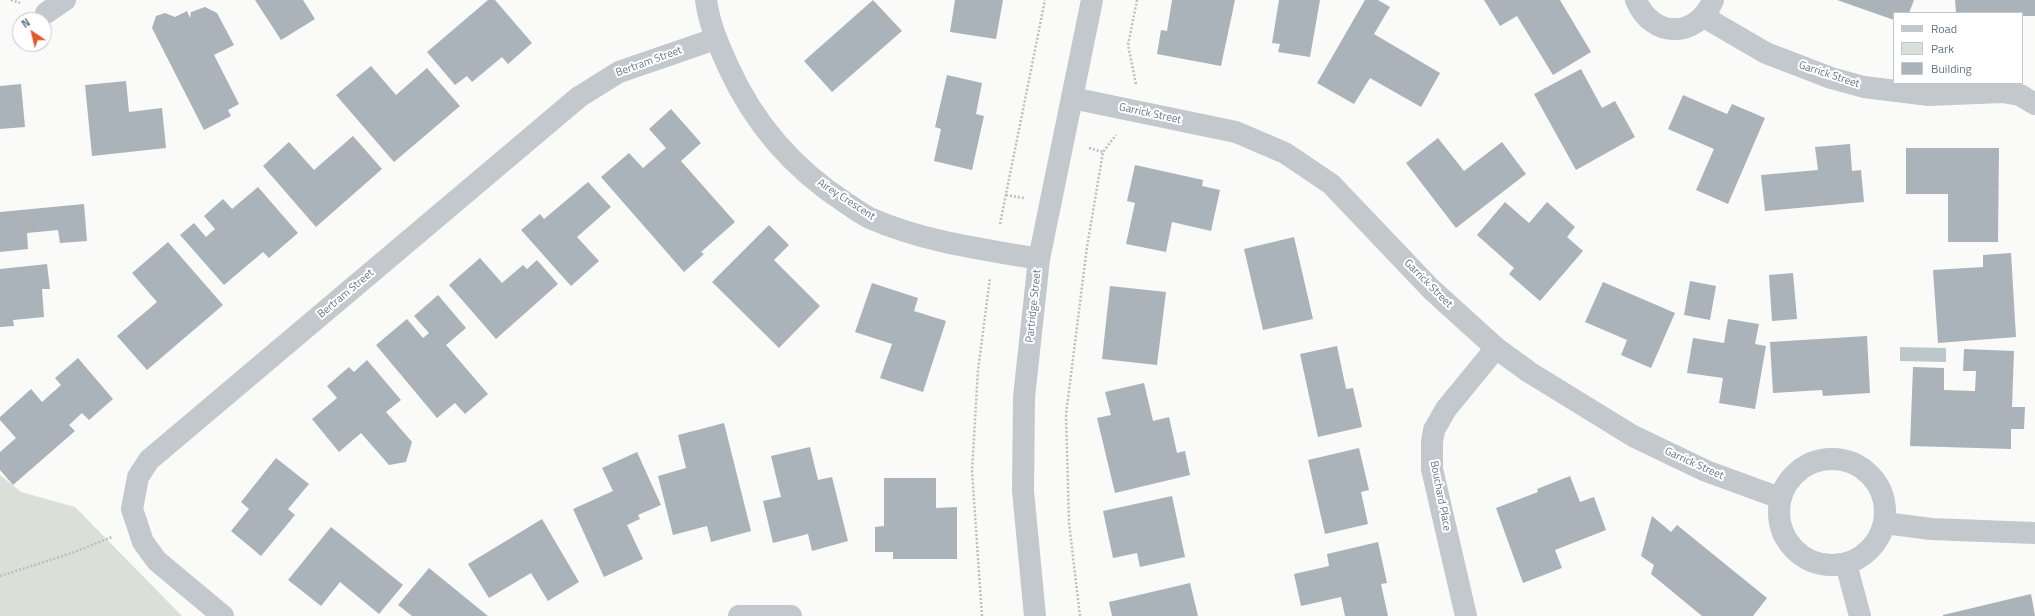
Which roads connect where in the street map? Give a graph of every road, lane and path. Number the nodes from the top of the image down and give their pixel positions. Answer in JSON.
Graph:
{"nodes":[{"id":1,"x":65,"y":0,"type":"edge"},
{"id":2,"x":706,"y":0,"type":"edge"},
{"id":3,"x":1045,"y":0,"type":"edge"},
{"id":4,"x":1092,"y":0,"type":"edge"},
{"id":5,"x":1137,"y":0,"type":"edge"},
{"id":6,"x":1636,"y":0,"type":"edge"},
{"id":7,"x":1709,"y":8,"type":"edge"},
{"id":8,"x":47,"y":12,"type":"edge"},
{"id":9,"x":715,"y":39,"type":"junction"},
{"id":10,"x":1072,"y":98,"type":"junction"},
{"id":11,"x":2035,"y":104,"type":"edge"},
{"id":12,"x":1129,"y":110,"type":"junction"},
{"id":13,"x":995,"y":251,"type":"junction"},
{"id":14,"x":1039,"y":259,"type":"junction"},
{"id":15,"x":1496,"y":348,"type":"junction"},
{"id":16,"x":1780,"y":498,"type":"junction"},
{"id":17,"x":137,"y":523,"type":"junction"},
{"id":18,"x":1885,"y":523,"type":"junction"},
{"id":19,"x":2035,"y":533,"type":"edge"},
{"id":20,"x":1846,"y":564,"type":"junction"},
{"id":21,"x":0,"y":576,"type":"edge"},
{"id":22,"x":223,"y":616,"type":"edge"},
{"id":23,"x":739,"y":616,"type":"edge"},
{"id":24,"x":791,"y":616,"type":"edge"},
{"id":25,"x":982,"y":616,"type":"edge"},
{"id":26,"x":1035,"y":616,"type":"edge"},
{"id":27,"x":1080,"y":616,"type":"edge"},
{"id":28,"x":1466,"y":616,"type":"edge"},
{"id":29,"x":1860,"y":616,"type":"edge"}],
"edges":[{"from":1,"to":8,"type":"street"},
{"from":2,"to":9,"type":"street","name":"Airey Crescent"},
{"from":3,"to":13,"type":"path"},
{"from":4,"to":10,"type":"street","name":"Partridge Street"},
{"from":5,"to":12,"type":"path"},
{"from":6,"to":7,"type":"street","name":"Garrick Street"},
{"from":7,"to":11,"type":"street","name":"Garrick Street"},
{"from":9,"to":13,"type":"street","name":"Airey Crescent"},
{"from":9,"to":17,"type":"street","name":"Bertram Street"},
{"from":10,"to":12,"type":"street","name":"Garrick Street"},
{"from":10,"to":14,"type":"street","name":"Partridge Street"},
{"from":12,"to":15,"type":"street","name":"Garrick Street"},
{"from":12,"to":27,"type":"path"},
{"from":13,"to":14,"type":"street","name":"Airey Crescent"},
{"from":13,"to":25,"type":"path"},
{"from":14,"to":26,"type":"street","name":"Partridge Street"},
{"from":15,"to":16,"type":"street","name":"Garrick Street"},
{"from":15,"to":28,"type":"street","name":"Bouchard Place"},
{"from":16,"to":18,"type":"street"},
{"from":16,"to":20,"type":"street"},
{"from":17,"to":21,"type":"path"},
{"from":17,"to":22,"type":"street","name":"Bertram Street"},
{"from":18,"to":19,"type":"street"},
{"from":18,"to":20,"type":"street"},
{"from":20,"to":29,"type":"street"},
{"from":23,"to":24,"type":"street"}]}
